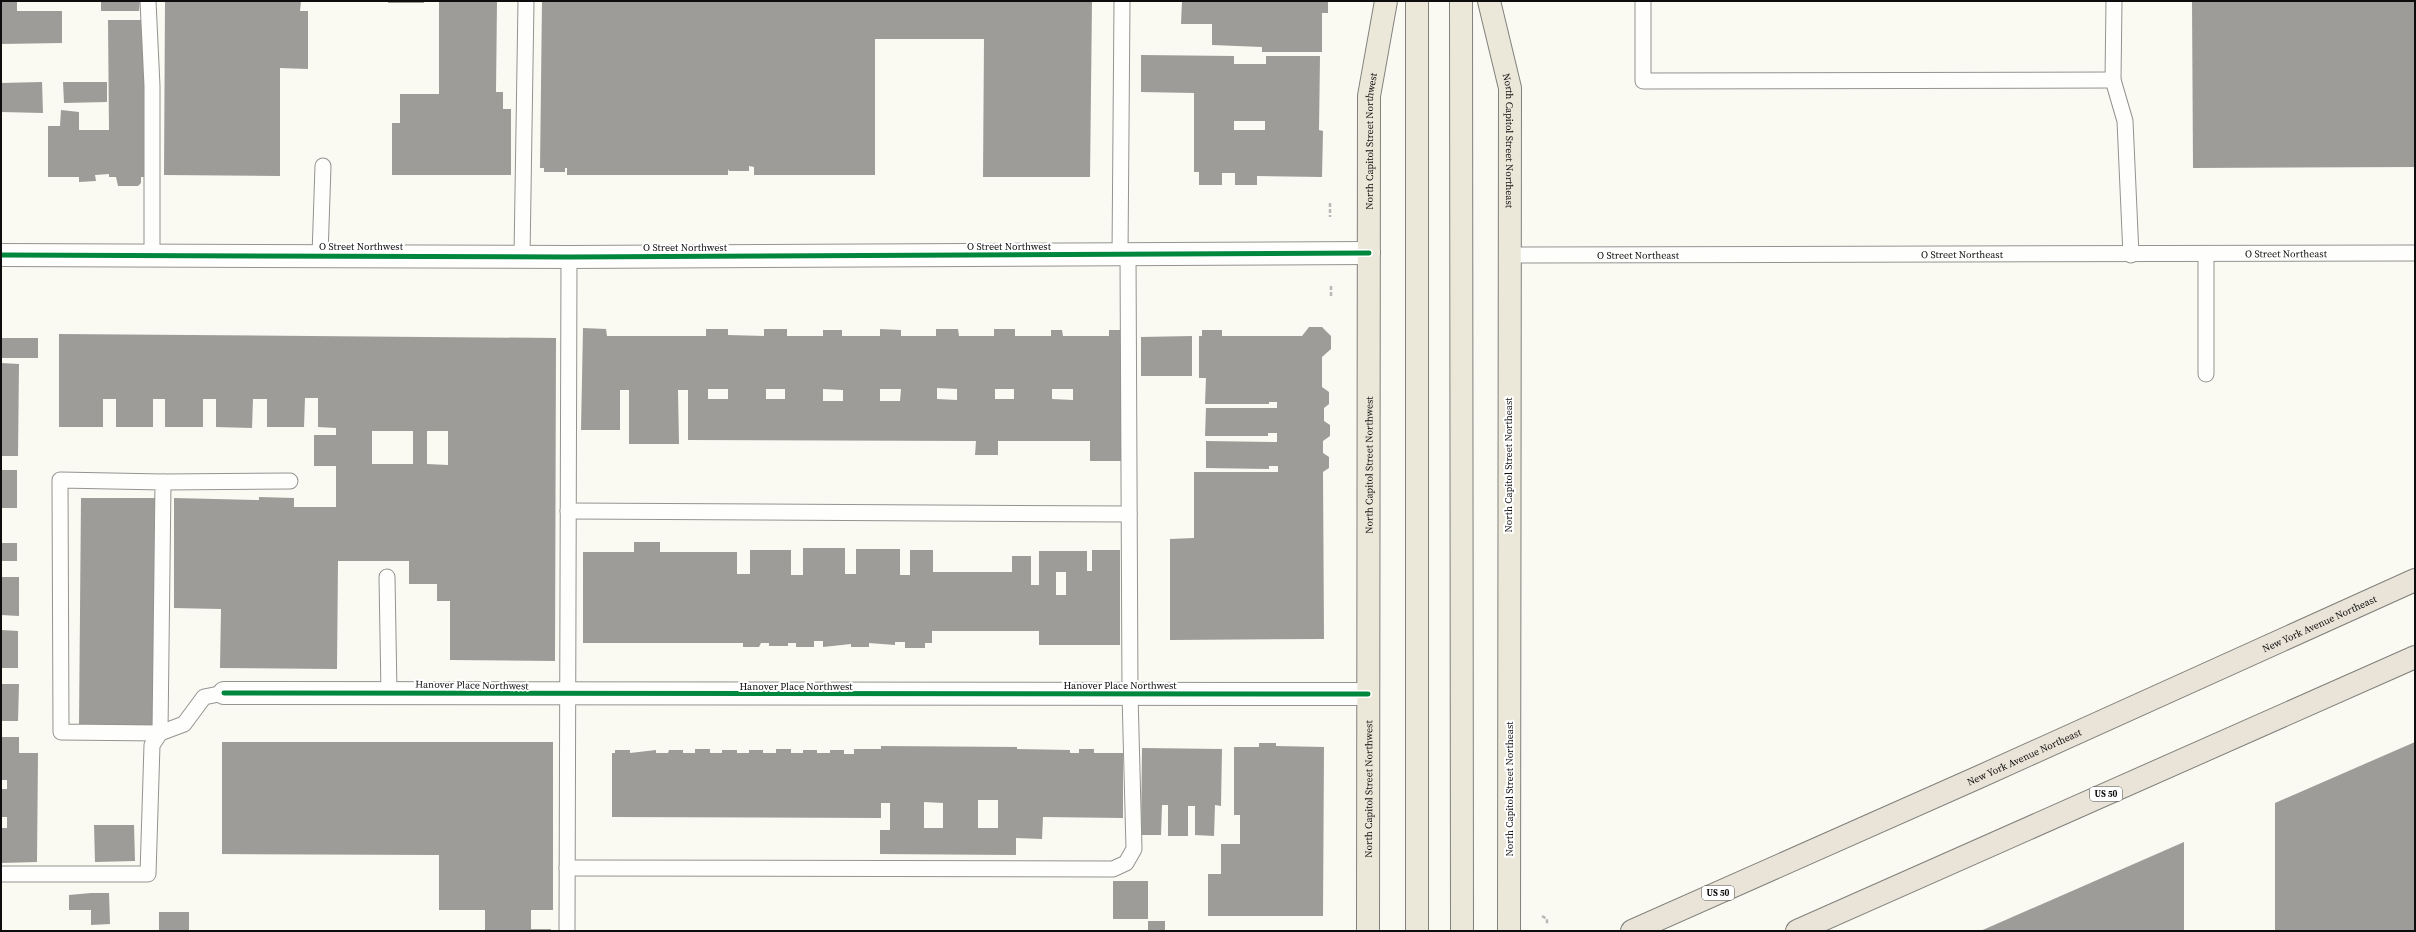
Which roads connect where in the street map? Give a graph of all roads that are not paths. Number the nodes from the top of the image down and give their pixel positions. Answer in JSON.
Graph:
{"nodes":[{"id":1,"x":148,"y":1,"type":"edge"},
{"id":2,"x":526,"y":1,"type":"edge"},
{"id":3,"x":1122,"y":1,"type":"edge"},
{"id":4,"x":1386,"y":1,"type":"edge"},
{"id":5,"x":1417,"y":1,"type":"edge"},
{"id":6,"x":1461,"y":1,"type":"edge"},
{"id":7,"x":1489,"y":1,"type":"edge"},
{"id":8,"x":1643,"y":1,"type":"edge"},
{"id":9,"x":2114,"y":1,"type":"edge"},
{"id":10,"x":2113,"y":80,"type":"junction"},
{"id":11,"x":323,"y":166,"type":"dead end"},
{"id":12,"x":1369,"y":253,"type":"junction"},
{"id":13,"x":2415,"y":253,"type":"edge"},
{"id":14,"x":2206,"y":254,"type":"junction"},
{"id":15,"x":1,"y":255,"type":"edge"},
{"id":16,"x":152,"y":255,"type":"junction"},
{"id":17,"x":320,"y":255,"type":"junction"},
{"id":18,"x":1124,"y":255,"type":"junction"},
{"id":19,"x":1508,"y":255,"type":"junction"},
{"id":20,"x":2131,"y":255,"type":"junction"},
{"id":21,"x":522,"y":256,"type":"junction"},
{"id":22,"x":569,"y":257,"type":"junction"},
{"id":23,"x":2206,"y":374,"type":"dead end"},
{"id":24,"x":290,"y":481,"type":"dead end"},
{"id":25,"x":163,"y":482,"type":"junction"},
{"id":26,"x":568,"y":511,"type":"junction"},
{"id":27,"x":1129,"y":514,"type":"junction"},
{"id":28,"x":387,"y":577,"type":"dead end"},
{"id":29,"x":2415,"y":580,"type":"edge"},
{"id":30,"x":2415,"y":657,"type":"edge"},
{"id":31,"x":224,"y":693,"type":"joint"},
{"id":32,"x":389,"y":693,"type":"junction"},
{"id":33,"x":1130,"y":694,"type":"junction"},
{"id":34,"x":1368,"y":694,"type":"junction"},
{"id":35,"x":568,"y":695,"type":"junction"},
{"id":36,"x":160,"y":733,"type":"junction"},
{"id":37,"x":567,"y":868,"type":"junction"},
{"id":38,"x":1,"y":874,"type":"edge"},
{"id":39,"x":567,"y":931,"type":"edge"},
{"id":40,"x":1368,"y":931,"type":"edge"},
{"id":41,"x":1417,"y":931,"type":"edge"},
{"id":42,"x":1462,"y":931,"type":"edge"},
{"id":43,"x":1509,"y":931,"type":"edge"},
{"id":44,"x":1632,"y":931,"type":"edge"},
{"id":45,"x":1797,"y":931,"type":"edge"}],
"edges":[{"from":1,"to":16,"type":"lane"},
{"from":2,"to":21,"type":"lane"},
{"from":3,"to":18,"type":"lane"},
{"from":4,"to":12,"type":"main road","name":"North Capitol Street Northwest"},
{"from":5,"to":41,"type":"main road"},
{"from":6,"to":42,"type":"main road"},
{"from":7,"to":19,"type":"main road","name":"North Capitol Street Northeast"},
{"from":8,"to":10,"type":"lane"},
{"from":9,"to":10,"type":"lane"},
{"from":10,"to":20,"type":"lane"},
{"from":11,"to":17,"type":"lane"},
{"from":12,"to":18,"type":"street","name":"O Street Northwest"},
{"from":12,"to":34,"type":"main road","name":"North Capitol Street Northwest"},
{"from":13,"to":14,"type":"lane","name":"O Street Northeast"},
{"from":14,"to":20,"type":"lane","name":"O Street Northeast"},
{"from":14,"to":23,"type":"lane"},
{"from":15,"to":16,"type":"street","name":"O Street Northwest"},
{"from":16,"to":17,"type":"street","name":"O Street Northwest"},
{"from":17,"to":21,"type":"street","name":"O Street Northwest"},
{"from":18,"to":22,"type":"street","name":"O Street Northwest"},
{"from":18,"to":27,"type":"lane"},
{"from":19,"to":20,"type":"lane","name":"O Street Northeast"},
{"from":19,"to":43,"type":"main road","name":"North Capitol Street Northeast"},
{"from":21,"to":22,"type":"street","name":"O Street Northwest"},
{"from":22,"to":26,"type":"lane"},
{"from":24,"to":25,"type":"lane"},
{"from":25,"to":36,"type":"lane"},
{"from":25,"to":36,"type":"lane"},
{"from":26,"to":27,"type":"lane"},
{"from":26,"to":35,"type":"lane"},
{"from":27,"to":33,"type":"lane"},
{"from":28,"to":32,"type":"lane"},
{"from":29,"to":44,"type":"highway","name":"New York Avenue Northeast","number":"US 50"},
{"from":30,"to":45,"type":"highway","number":"US 50"},
{"from":31,"to":32,"type":"street","name":"Hanover Place Northwest"},
{"from":31,"to":36,"type":"lane"},
{"from":32,"to":35,"type":"street","name":"Hanover Place Northwest"},
{"from":33,"to":34,"type":"street","name":"Hanover Place Northwest"},
{"from":33,"to":35,"type":"street","name":"Hanover Place Northwest"},
{"from":33,"to":37,"type":"lane"},
{"from":34,"to":40,"type":"main road","name":"North Capitol Street Northwest"},
{"from":35,"to":37,"type":"lane"},
{"from":36,"to":38,"type":"lane"},
{"from":37,"to":39,"type":"lane"}]}
